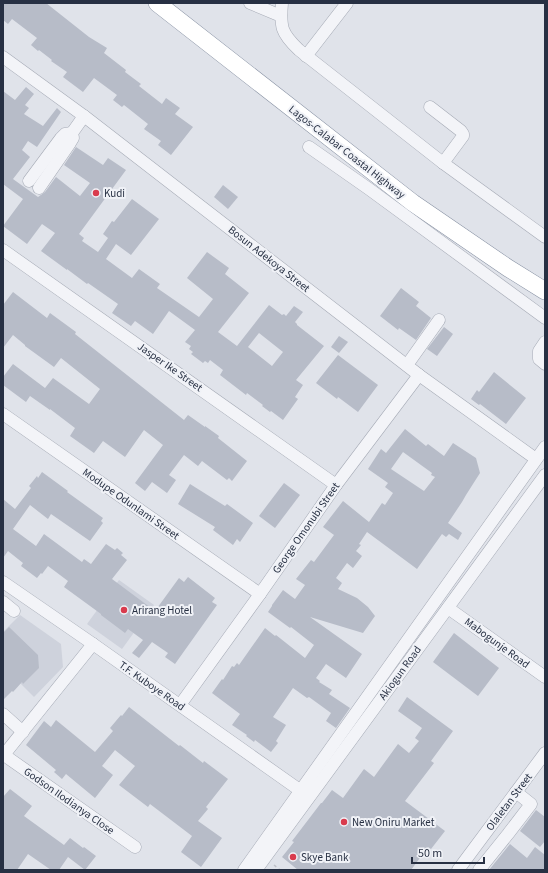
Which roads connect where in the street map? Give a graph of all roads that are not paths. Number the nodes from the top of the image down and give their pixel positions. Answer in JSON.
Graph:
{"nodes":[{"id":1,"x":157,"y":3,"type":"edge"},
{"id":2,"x":250,"y":3,"type":"edge"},
{"id":3,"x":282,"y":3,"type":"edge"},
{"id":4,"x":346,"y":3,"type":"edge"},
{"id":5,"x":281,"y":16,"type":"junction"},
{"id":6,"x":306,"y":56,"type":"junction"},
{"id":7,"x":3,"y":57,"type":"edge"},
{"id":8,"x":430,"y":107,"type":"dead end"},
{"id":9,"x":84,"y":116,"type":"junction"},
{"id":10,"x":309,"y":147,"type":"dead end"},
{"id":11,"x":443,"y":163,"type":"junction"},
{"id":12,"x":34,"y":184,"type":"dead end"},
{"id":13,"x":544,"y":234,"type":"edge"},
{"id":14,"x":3,"y":250,"type":"edge"},
{"id":15,"x":545,"y":291,"type":"edge"},
{"id":16,"x":545,"y":318,"type":"edge"},
{"id":17,"x":439,"y":320,"type":"dead end"},
{"id":18,"x":545,"y":342,"type":"edge"},
{"id":19,"x":545,"y":364,"type":"edge"},
{"id":20,"x":407,"y":365,"type":"junction"},
{"id":21,"x":419,"y":374,"type":"junction"},
{"id":22,"x":3,"y":414,"type":"edge"},
{"id":23,"x":545,"y":446,"type":"edge"},
{"id":24,"x":536,"y":459,"type":"junction"},
{"id":25,"x":545,"y":475,"type":"edge"},
{"id":26,"x":336,"y":485,"type":"junction"},
{"id":27,"x":3,"y":582,"type":"edge"},
{"id":28,"x":260,"y":594,"type":"junction"},
{"id":29,"x":3,"y":602,"type":"edge"},
{"id":30,"x":448,"y":608,"type":"junction"},
{"id":31,"x":14,"y":611,"type":"dead end"},
{"id":32,"x":93,"y":644,"type":"junction"},
{"id":33,"x":545,"y":677,"type":"edge"},
{"id":34,"x":180,"y":705,"type":"junction"},
{"id":35,"x":3,"y":714,"type":"edge"},
{"id":36,"x":23,"y":732,"type":"junction"},
{"id":37,"x":545,"y":753,"type":"edge"},
{"id":38,"x":3,"y":755,"type":"edge"},
{"id":39,"x":301,"y":791,"type":"junction"},
{"id":40,"x":516,"y":792,"type":"junction"},
{"id":41,"x":135,"y":847,"type":"dead end"},
{"id":42,"x":244,"y":870,"type":"edge"},
{"id":43,"x":256,"y":870,"type":"edge"},
{"id":44,"x":458,"y":870,"type":"edge"},
{"id":45,"x":479,"y":870,"type":"edge"}],
"edges":[{"from":1,"to":15,"type":"highway","name":"Lagos-Calabar Coastal Highway"},
{"from":2,"to":5,"type":"street"},
{"from":3,"to":5,"type":"street"},
{"from":4,"to":6,"type":"street"},
{"from":5,"to":6,"type":"street"},
{"from":6,"to":11,"type":"street"},
{"from":7,"to":9,"type":"street","name":"Bosun Adekoya Street"},
{"from":8,"to":11,"type":"street"},
{"from":9,"to":12,"type":"street"},
{"from":9,"to":20,"type":"street","name":"Bosun Adekoya Street"},
{"from":10,"to":16,"type":"street"},
{"from":11,"to":13,"type":"street"},
{"from":14,"to":26,"type":"street","name":"Jasper Ike Street"},
{"from":17,"to":20,"type":"street"},
{"from":18,"to":19,"type":"street"},
{"from":20,"to":21,"type":"street","name":"Bosun Adekoya Street"},
{"from":21,"to":24,"type":"street","name":"Bosun Adekoya Street"},
{"from":21,"to":26,"type":"street","name":"George Omonubi Street"},
{"from":22,"to":28,"type":"street","name":"Modupe Odunlami Street"},
{"from":23,"to":24,"type":"street"},
{"from":24,"to":39,"type":"street"},
{"from":25,"to":30,"type":"street","name":"Akiogun Road"},
{"from":26,"to":28,"type":"street","name":"George Omonubi Street"},
{"from":27,"to":32,"type":"street","name":"T.F. Kuboye Road"},
{"from":28,"to":34,"type":"street","name":"George Omonubi Street"},
{"from":29,"to":31,"type":"street"},
{"from":30,"to":33,"type":"street","name":"Mabogunje Road"},
{"from":30,"to":43,"type":"street","name":"Akiogun Road"},
{"from":32,"to":34,"type":"street","name":"T.F. Kuboye Road"},
{"from":32,"to":36,"type":"street"},
{"from":34,"to":39,"type":"street","name":"T.F. Kuboye Road"},
{"from":35,"to":36,"type":"street"},
{"from":36,"to":38,"type":"street"},
{"from":37,"to":40,"type":"street","name":"Olaletan Street"},
{"from":38,"to":41,"type":"street","name":"Godson Ilodianya Close"},
{"from":39,"to":42,"type":"street"},
{"from":40,"to":44,"type":"street","name":"Olaletan Street"},
{"from":40,"to":45,"type":"street"}]}
